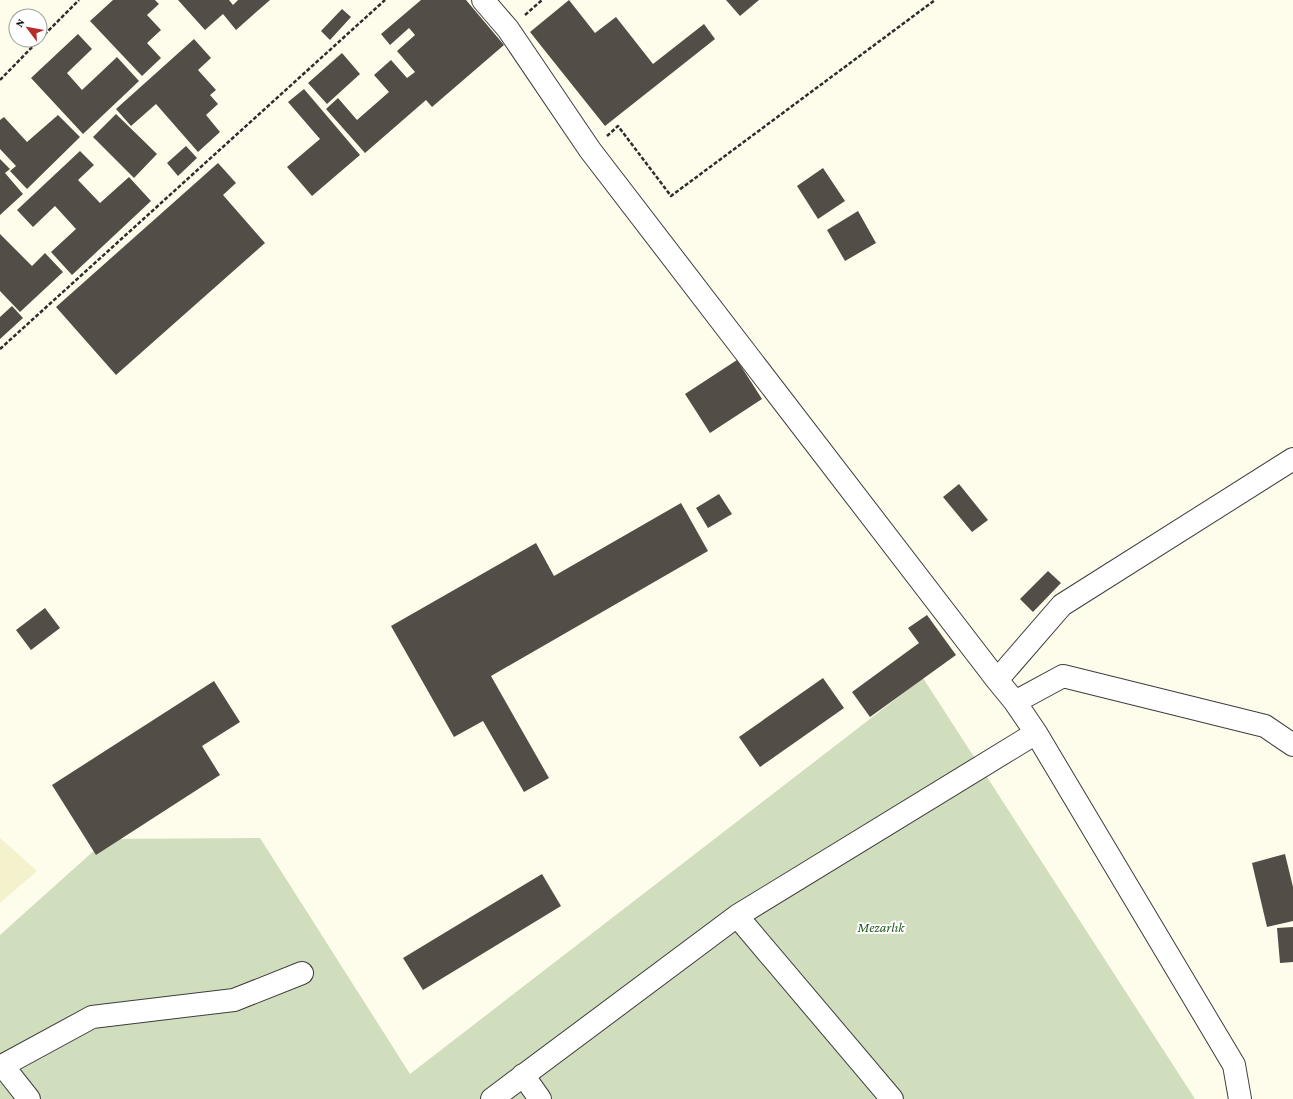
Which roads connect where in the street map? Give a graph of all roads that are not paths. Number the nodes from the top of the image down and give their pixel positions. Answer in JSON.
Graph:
{"nodes":[{"id":1,"x":483,"y":0,"type":"edge"},
{"id":2,"x":1293,"y":459,"type":"edge"},
{"id":3,"x":997,"y":680,"type":"junction"},
{"id":4,"x":1015,"y":702,"type":"junction"},
{"id":5,"x":1036,"y":732,"type":"junction"},
{"id":6,"x":1293,"y":745,"type":"edge"},
{"id":7,"x":737,"y":916,"type":"junction"},
{"id":8,"x":302,"y":973,"type":"dead end"},
{"id":9,"x":1,"y":1066,"type":"edge"},
{"id":10,"x":523,"y":1075,"type":"junction"},
{"id":11,"x":29,"y":1099,"type":"edge"},
{"id":12,"x":492,"y":1099,"type":"edge"},
{"id":13,"x":540,"y":1099,"type":"edge"},
{"id":14,"x":892,"y":1099,"type":"edge"},
{"id":15,"x":1240,"y":1099,"type":"edge"}],
"edges":[{"from":1,"to":3,"type":"street"},
{"from":2,"to":3,"type":"street"},
{"from":3,"to":4,"type":"street"},
{"from":4,"to":5,"type":"street"},
{"from":4,"to":6,"type":"street"},
{"from":5,"to":7,"type":"street"},
{"from":5,"to":15,"type":"street"},
{"from":7,"to":10,"type":"street"},
{"from":7,"to":14,"type":"street"},
{"from":8,"to":9,"type":"street"},
{"from":9,"to":11,"type":"street"},
{"from":10,"to":12,"type":"street"},
{"from":10,"to":13,"type":"street"}]}
